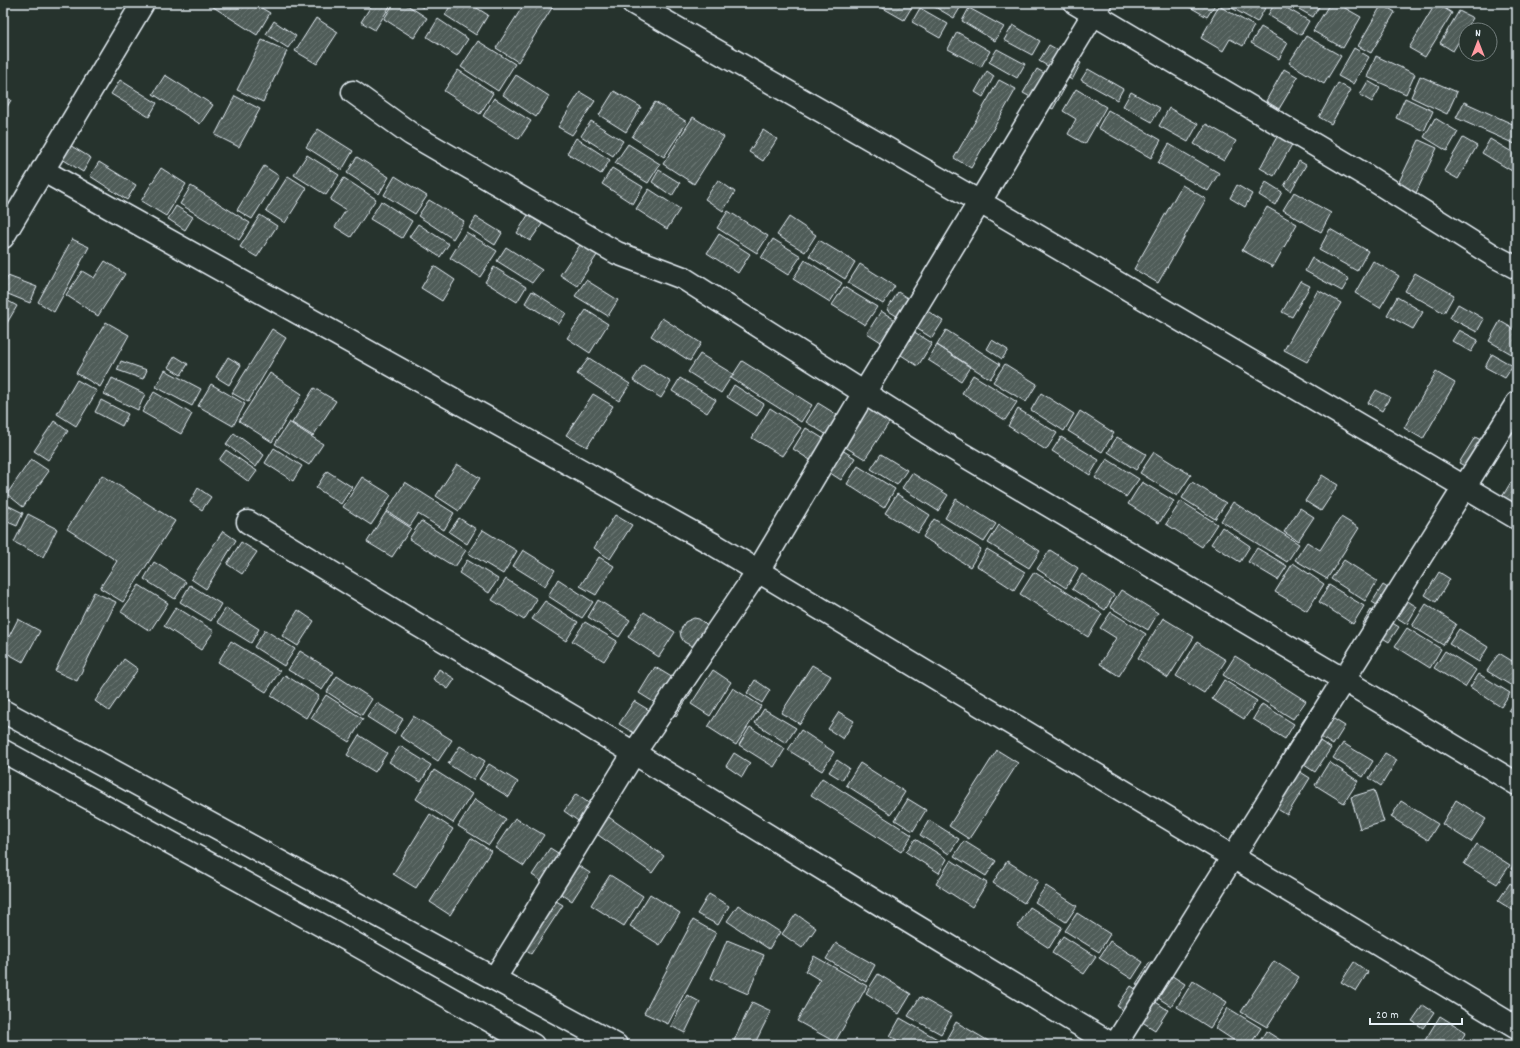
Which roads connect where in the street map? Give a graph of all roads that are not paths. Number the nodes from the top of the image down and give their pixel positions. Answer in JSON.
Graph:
{"nodes":[{"id":1,"x":143,"y":3,"type":"edge"},
{"id":2,"x":633,"y":3,"type":"edge"},
{"id":3,"x":1075,"y":3,"type":"edge"},
{"id":4,"x":1097,"y":9,"type":"edge"},
{"id":5,"x":353,"y":92,"type":"dead end"},
{"id":6,"x":42,"y":170,"type":"junction"},
{"id":7,"x":980,"y":202,"type":"junction"},
{"id":8,"x":3,"y":237,"type":"edge"},
{"id":9,"x":1517,"y":268,"type":"edge"},
{"id":10,"x":864,"y":393,"type":"junction"},
{"id":11,"x":1517,"y":403,"type":"edge"},
{"id":12,"x":1464,"y":487,"type":"junction"},
{"id":13,"x":1517,"y":518,"type":"edge"},
{"id":14,"x":248,"y":522,"type":"dead end"},
{"id":15,"x":758,"y":571,"type":"junction"},
{"id":16,"x":1344,"y":680,"type":"junction"},
{"id":17,"x":3,"y":711,"type":"edge"},
{"id":18,"x":3,"y":751,"type":"edge"},
{"id":19,"x":634,"y":753,"type":"junction"},
{"id":20,"x":1517,"y":784,"type":"edge"},
{"id":21,"x":1233,"y":857,"type":"junction"},
{"id":22,"x":496,"y":978,"type":"junction"},
{"id":23,"x":1517,"y":1028,"type":"edge"},
{"id":24,"x":533,"y":1045,"type":"edge"},
{"id":25,"x":616,"y":1045,"type":"edge"},
{"id":26,"x":1114,"y":1045,"type":"edge"}],
"edges":[{"from":1,"to":6,"type":"street"},
{"from":2,"to":7,"type":"street"},
{"from":3,"to":4,"type":"street"},
{"from":4,"to":7,"type":"street"},
{"from":4,"to":9,"type":"street"},
{"from":5,"to":10,"type":"street"},
{"from":6,"to":8,"type":"street"},
{"from":6,"to":15,"type":"street"},
{"from":7,"to":10,"type":"street"},
{"from":7,"to":12,"type":"street"},
{"from":10,"to":15,"type":"street"},
{"from":10,"to":16,"type":"street"},
{"from":11,"to":12,"type":"street"},
{"from":12,"to":13,"type":"street"},
{"from":12,"to":16,"type":"street"},
{"from":14,"to":19,"type":"street"},
{"from":15,"to":19,"type":"street"},
{"from":15,"to":21,"type":"street"},
{"from":16,"to":20,"type":"street"},
{"from":16,"to":21,"type":"street"},
{"from":17,"to":22,"type":"street"},
{"from":18,"to":24,"type":"street"},
{"from":19,"to":22,"type":"street"},
{"from":19,"to":26,"type":"street"},
{"from":21,"to":23,"type":"street"},
{"from":21,"to":26,"type":"street"},
{"from":22,"to":25,"type":"street"}]}
